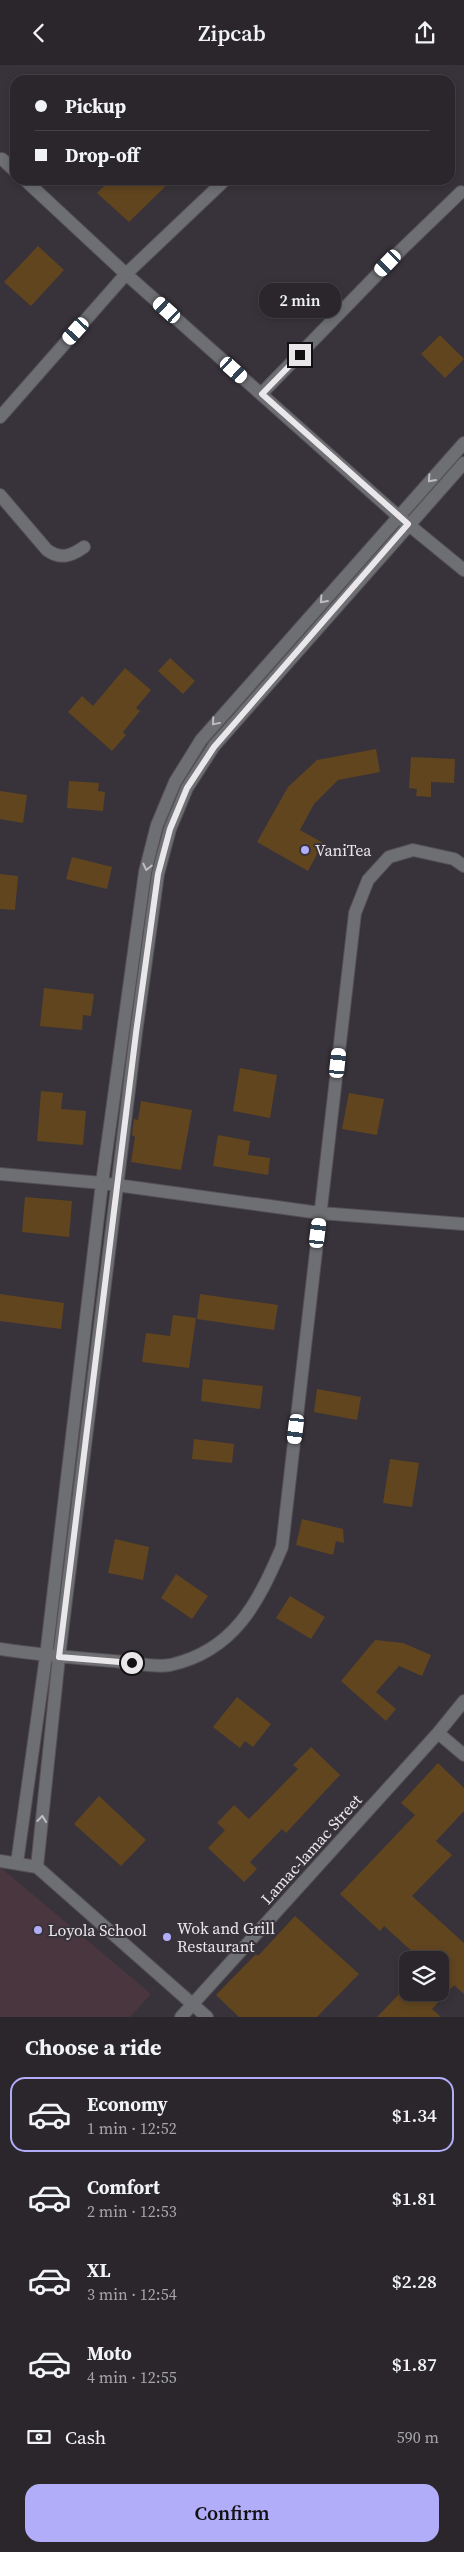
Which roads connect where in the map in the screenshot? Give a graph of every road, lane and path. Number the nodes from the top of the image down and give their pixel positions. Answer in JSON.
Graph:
{"nodes":[{"id":1,"x":2,"y":159,"type":"dead end"},
{"id":2,"x":10,"y":166,"type":"edge"},
{"id":3,"x":30,"y":185,"type":"edge"},
{"id":4,"x":220,"y":185,"type":"edge"},
{"id":5,"x":461,"y":192,"type":"dead end"},
{"id":6,"x":126,"y":274,"type":"junction"},
{"id":7,"x":262,"y":394,"type":"junction"},
{"id":8,"x":0,"y":417,"type":"edge"},
{"id":9,"x":464,"y":443,"type":"edge"},
{"id":10,"x":464,"y":463,"type":"edge"},
{"id":11,"x":0,"y":495,"type":"edge"},
{"id":12,"x":398,"y":516,"type":"junction"},
{"id":13,"x":408,"y":524,"type":"junction"},
{"id":14,"x":84,"y":547,"type":"dead end"},
{"id":15,"x":464,"y":570,"type":"edge"},
{"id":16,"x":228,"y":706,"type":"junction"},
{"id":17,"x":240,"y":717,"type":"junction"},
{"id":18,"x":464,"y":866,"type":"edge"},
{"id":19,"x":144,"y":927,"type":"junction"},
{"id":20,"x":0,"y":1174,"type":"edge"},
{"id":21,"x":102,"y":1183,"type":"junction"},
{"id":22,"x":118,"y":1185,"type":"junction"},
{"id":23,"x":320,"y":1213,"type":"junction"},
{"id":24,"x":464,"y":1224,"type":"edge"},
{"id":25,"x":75,"y":1413,"type":"junction"},
{"id":26,"x":90,"y":1413,"type":"junction"},
{"id":27,"x":0,"y":1649,"type":"edge"},
{"id":28,"x":52,"y":1657,"type":"junction"},
{"id":29,"x":464,"y":1701,"type":"edge"},
{"id":30,"x":438,"y":1733,"type":"junction"},
{"id":31,"x":464,"y":1755,"type":"edge"},
{"id":32,"x":0,"y":1861,"type":"edge"},
{"id":33,"x":17,"y":1863,"type":"junction"},
{"id":34,"x":38,"y":1867,"type":"junction"},
{"id":35,"x":192,"y":2005,"type":"junction"},
{"id":36,"x":181,"y":2017,"type":"edge"},
{"id":37,"x":207,"y":2017,"type":"edge"}],
"edges":[{"from":1,"to":2,"type":"street"},
{"from":3,"to":6,"type":"street"},
{"from":4,"to":6,"type":"street"},
{"from":5,"to":7,"type":"street"},
{"from":6,"to":7,"type":"street"},
{"from":6,"to":8,"type":"street"},
{"from":7,"to":12,"type":"street"},
{"from":9,"to":12,"type":"street","one_way":true},
{"from":10,"to":13,"type":"street"},
{"from":11,"to":14,"type":"street"},
{"from":12,"to":13,"type":"street"},
{"from":12,"to":16,"type":"street","one_way":true},
{"from":13,"to":15,"type":"street"},
{"from":13,"to":17,"type":"street"},
{"from":16,"to":17,"type":"street"},
{"from":16,"to":19,"type":"street","one_way":true},
{"from":17,"to":19,"type":"street"},
{"from":18,"to":23,"type":"street"},
{"from":19,"to":21,"type":"street"},
{"from":19,"to":22,"type":"street"},
{"from":20,"to":21,"type":"street"},
{"from":21,"to":22,"type":"street"},
{"from":21,"to":25,"type":"street"},
{"from":22,"to":23,"type":"street"},
{"from":22,"to":26,"type":"street"},
{"from":23,"to":24,"type":"street"},
{"from":23,"to":28,"type":"street"},
{"from":25,"to":26,"type":"street"},
{"from":25,"to":28,"type":"street"},
{"from":26,"to":28,"type":"street"},
{"from":27,"to":28,"type":"street"},
{"from":28,"to":33,"type":"street"},
{"from":34,"to":28,"type":"street","one_way":true},
{"from":29,"to":30,"type":"street","name":"Lamac-lamac Street"},
{"from":30,"to":31,"type":"street"},
{"from":30,"to":35,"type":"street","name":"Lamac-lamac Street"},
{"from":32,"to":33,"type":"street"},
{"from":33,"to":34,"type":"street"},
{"from":34,"to":35,"type":"street"},
{"from":35,"to":36,"type":"street","name":"Lamac-lamac Street"},
{"from":35,"to":37,"type":"street"}]}
